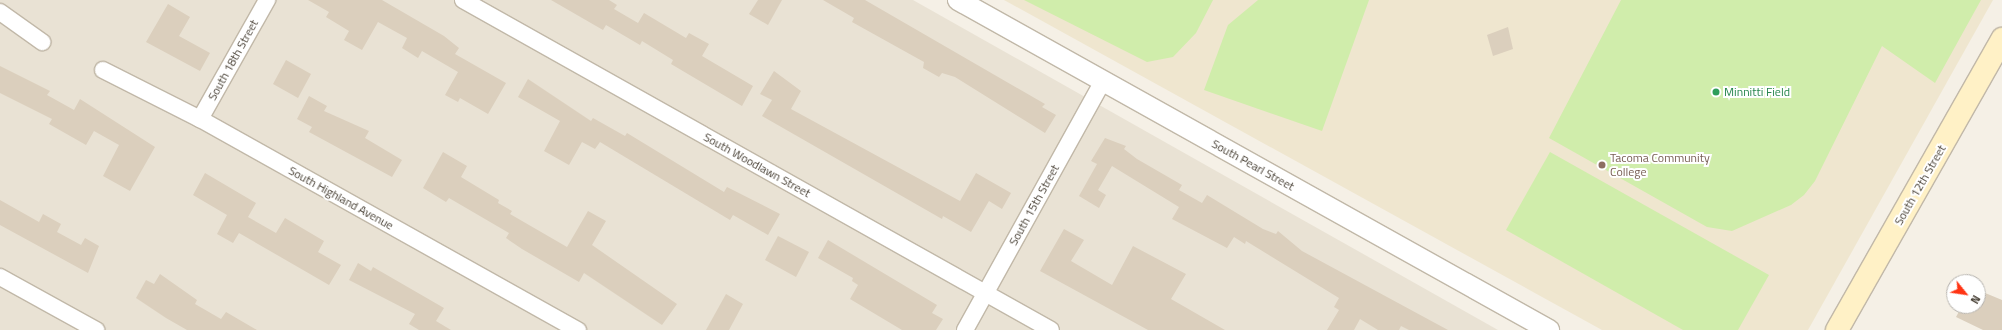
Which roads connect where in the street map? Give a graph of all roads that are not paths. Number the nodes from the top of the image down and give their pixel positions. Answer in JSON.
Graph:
{"nodes":[{"id":1,"x":267,"y":0,"type":"edge"},
{"id":2,"x":462,"y":0,"type":"edge"},
{"id":3,"x":958,"y":0,"type":"edge"},
{"id":4,"x":0,"y":12,"type":"edge"},
{"id":5,"x":2002,"y":39,"type":"edge"},
{"id":6,"x":42,"y":42,"type":"dead end"},
{"id":7,"x":103,"y":70,"type":"dead end"},
{"id":8,"x":1104,"y":81,"type":"junction"},
{"id":9,"x":200,"y":119,"type":"junction"},
{"id":10,"x":0,"y":277,"type":"edge"},
{"id":11,"x":985,"y":293,"type":"junction"},
{"id":12,"x":94,"y":330,"type":"edge"},
{"id":13,"x":578,"y":330,"type":"edge"},
{"id":14,"x":965,"y":330,"type":"edge"},
{"id":15,"x":1050,"y":330,"type":"edge"},
{"id":16,"x":1549,"y":330,"type":"edge"},
{"id":17,"x":1837,"y":330,"type":"edge"}],
"edges":[{"from":1,"to":9,"type":"street","name":"South 18th Street"},
{"from":2,"to":11,"type":"street","name":"South Woodlawn Street"},
{"from":3,"to":8,"type":"street","name":"South Pearl Street"},
{"from":4,"to":6,"type":"street"},
{"from":5,"to":17,"type":"main road","name":"South 12th Street"},
{"from":7,"to":9,"type":"street","name":"South Highland Avenue"},
{"from":8,"to":11,"type":"street","name":"South 15th Street"},
{"from":8,"to":16,"type":"street","name":"South Pearl Street"},
{"from":9,"to":13,"type":"street","name":"South Highland Avenue"},
{"from":10,"to":12,"type":"street"},
{"from":11,"to":14,"type":"street","name":"South 15th Street"},
{"from":11,"to":15,"type":"street","name":"South Woodlawn Street"}]}
